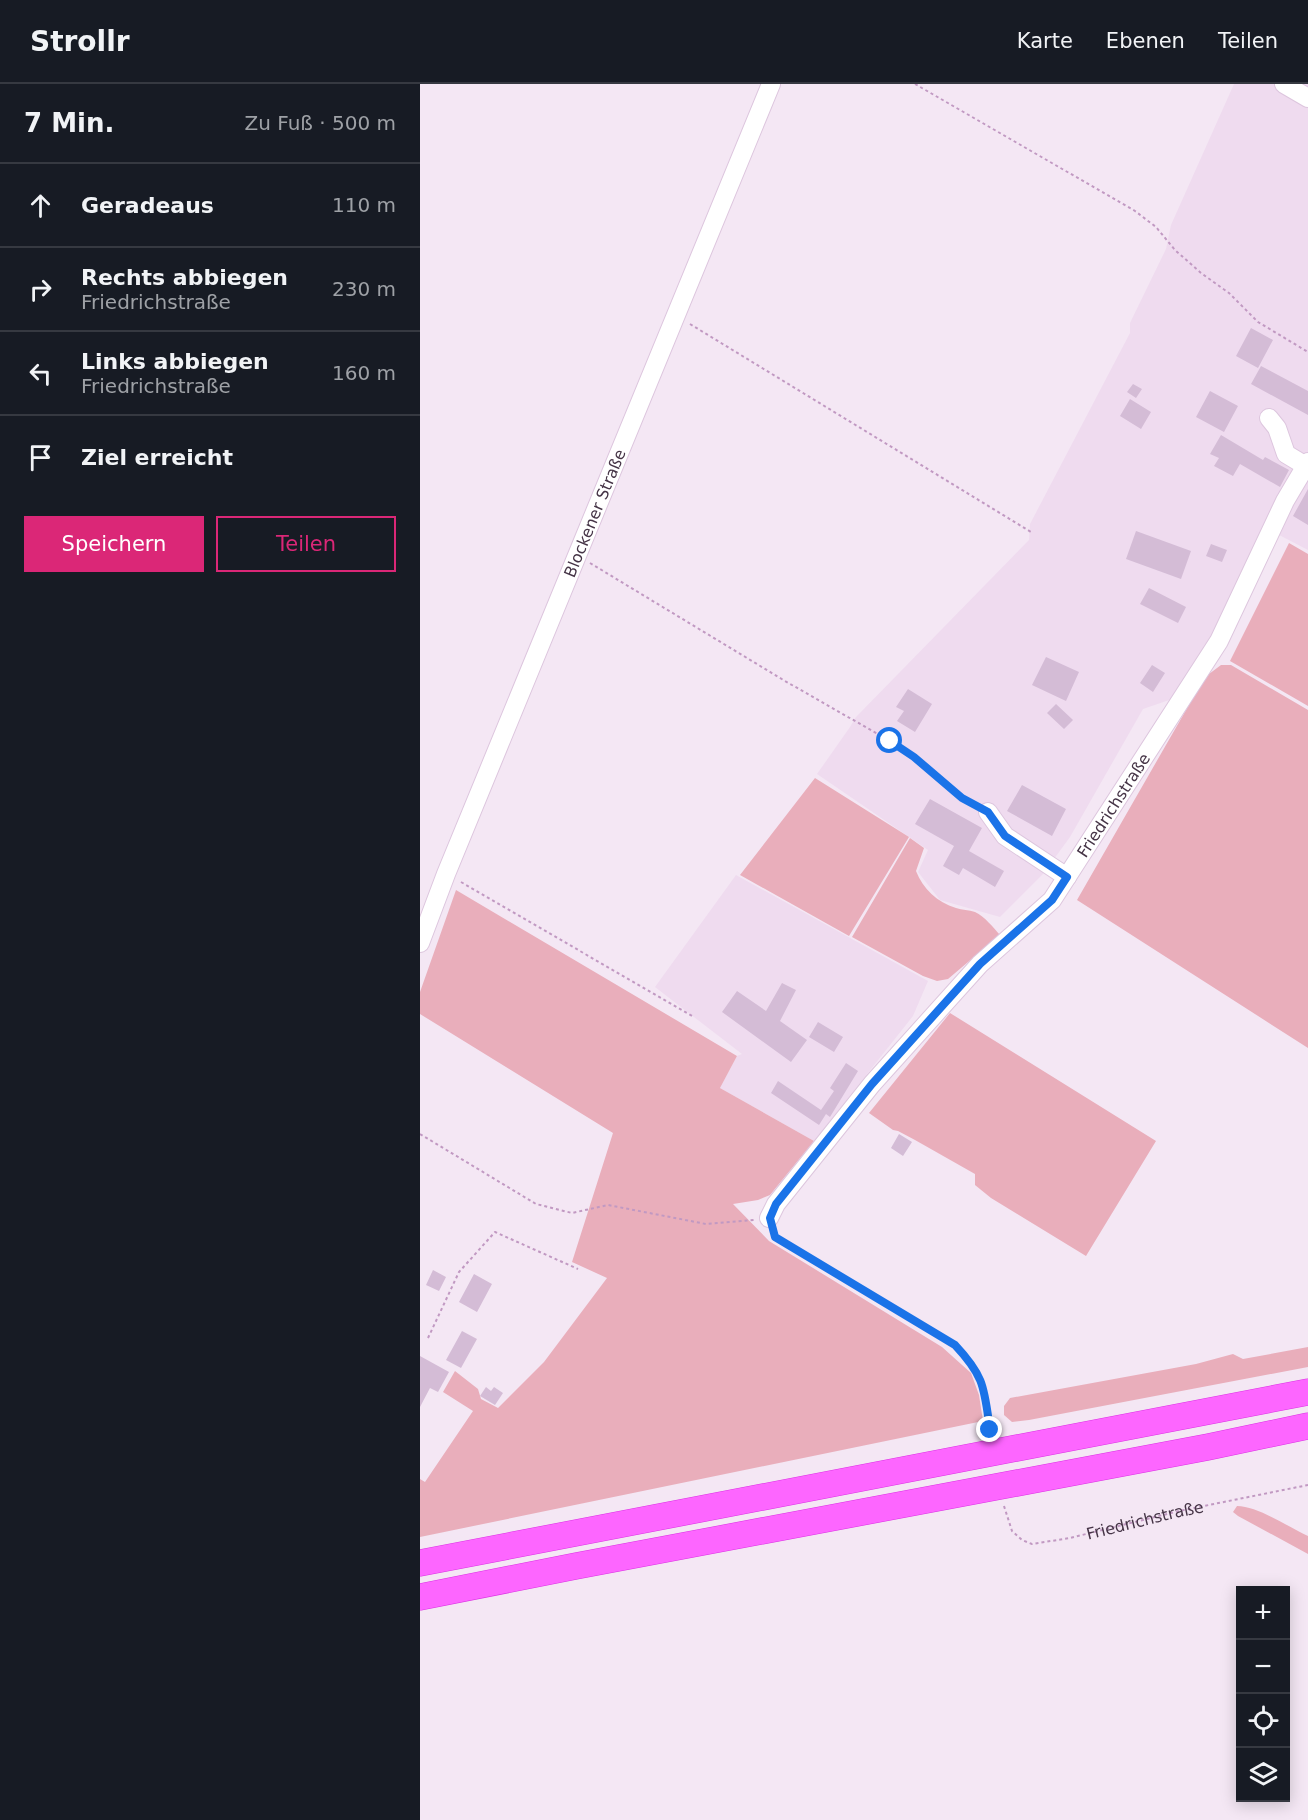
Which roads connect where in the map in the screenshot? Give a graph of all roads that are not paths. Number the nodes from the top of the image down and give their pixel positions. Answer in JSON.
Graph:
{"nodes":[{"id":1,"x":771,"y":84,"type":"edge"},
{"id":2,"x":1284,"y":84,"type":"edge"},
{"id":3,"x":1308,"y":98,"type":"edge"},
{"id":4,"x":1269,"y":418,"type":"dead end"},
{"id":5,"x":1307,"y":464,"type":"edge"},
{"id":6,"x":988,"y":812,"type":"road end"},
{"id":7,"x":1067,"y":877,"type":"junction"},
{"id":8,"x":424,"y":919,"type":"edge"},
{"id":9,"x":420,"y":944,"type":"edge"},
{"id":10,"x":770,"y":1218,"type":"road end"},
{"id":11,"x":1308,"y":1392,"type":"edge"},
{"id":12,"x":1308,"y":1426,"type":"edge"},
{"id":13,"x":420,"y":1563,"type":"edge"},
{"id":14,"x":420,"y":1597,"type":"edge"}],
"edges":[{"from":1,"to":8,"type":"street","name":"Blockener Straße"},
{"from":2,"to":3,"type":"street"},
{"from":4,"to":5,"type":"street"},
{"from":5,"to":7,"type":"street","name":"Friedrichstraße"},
{"from":6,"to":7,"type":"street"},
{"from":7,"to":10,"type":"street","name":"Friedrichstraße"},
{"from":8,"to":9,"type":"street","name":"Blockener Straße"},
{"from":11,"to":13,"type":"highway"},
{"from":12,"to":14,"type":"highway"}]}
